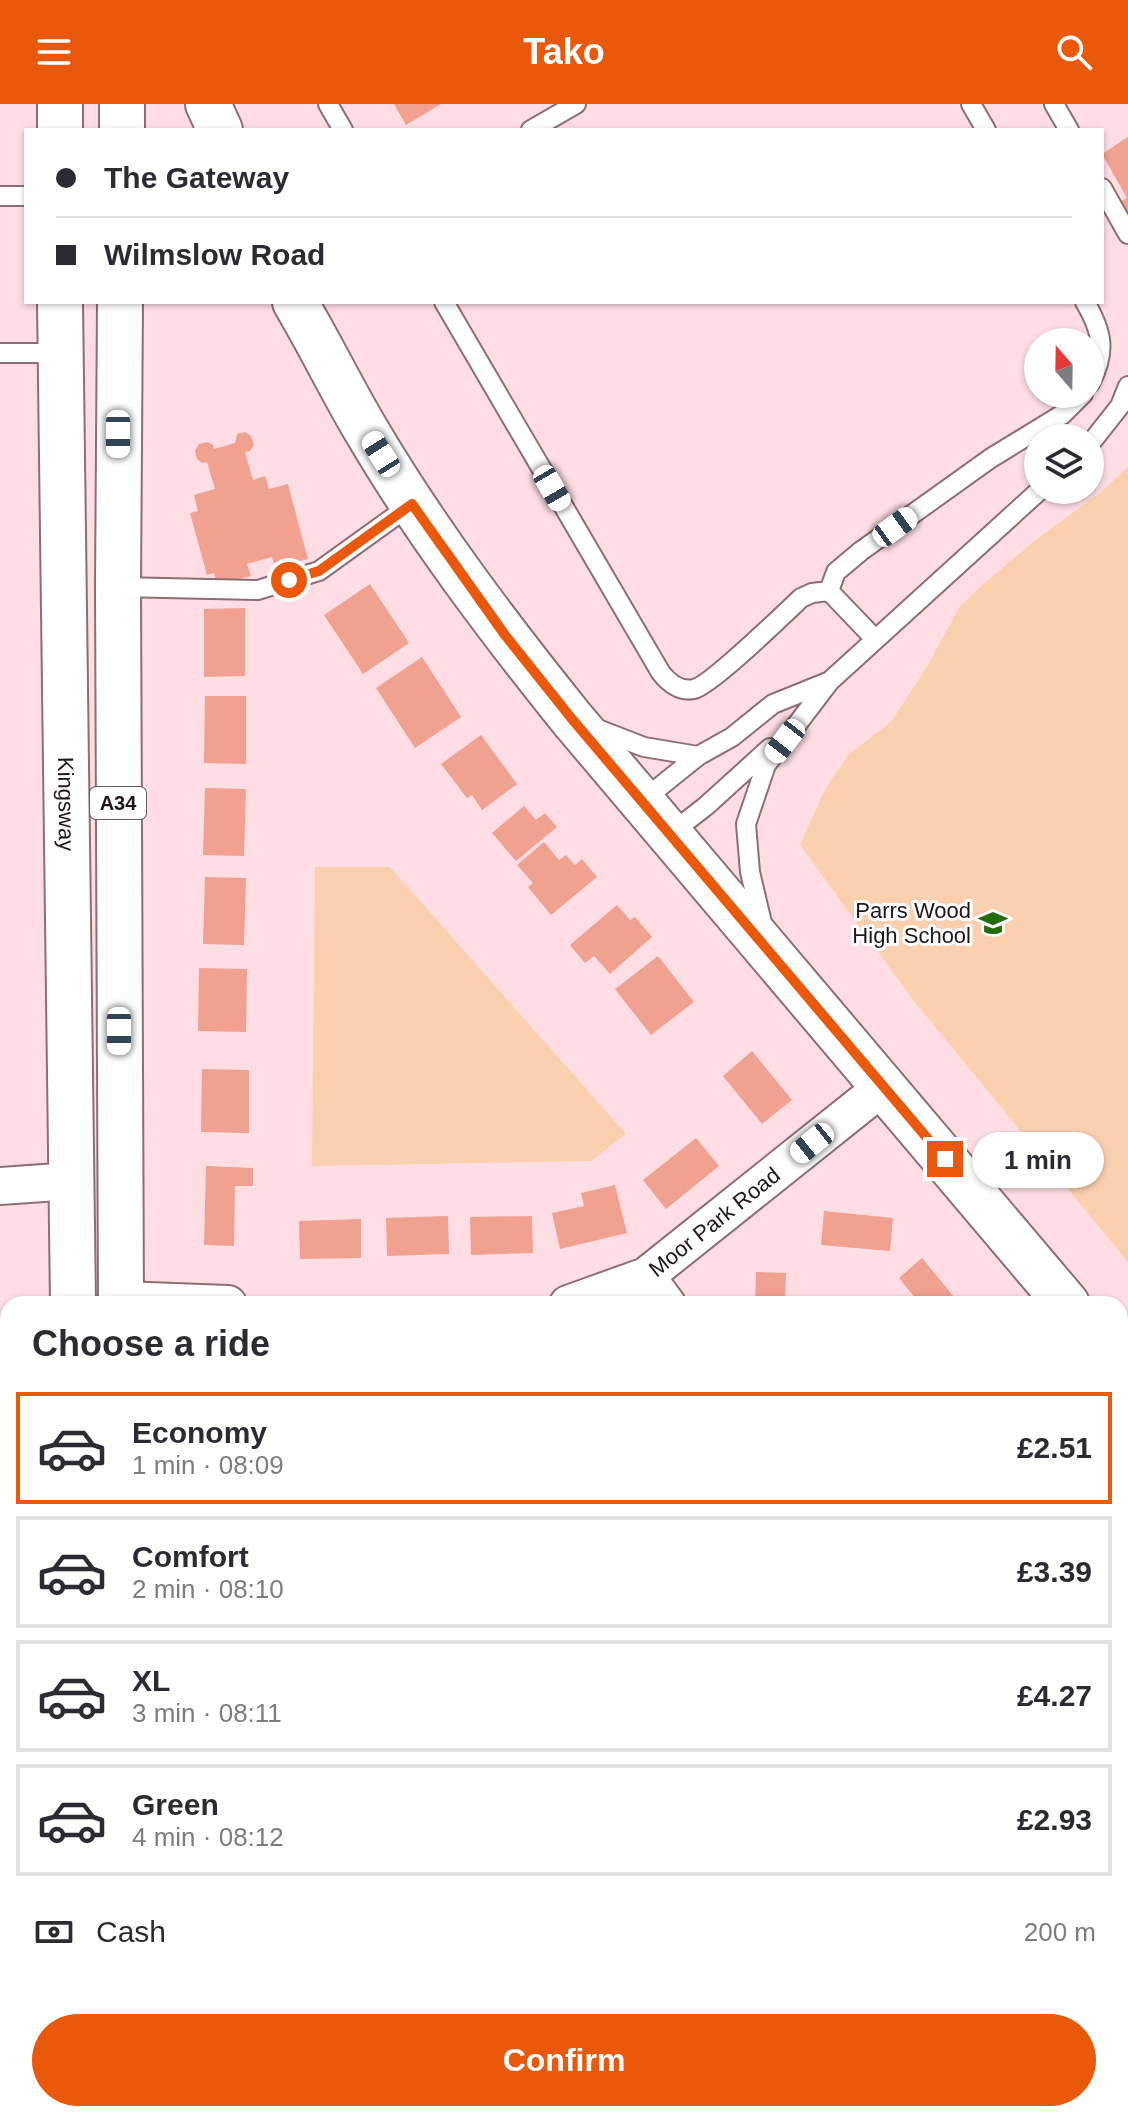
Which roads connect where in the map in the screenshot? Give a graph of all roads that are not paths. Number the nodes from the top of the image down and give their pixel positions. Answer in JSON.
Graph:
{"nodes":[{"id":1,"x":60,"y":104,"type":"edge"},
{"id":2,"x":122,"y":104,"type":"edge"},
{"id":3,"x":208,"y":104,"type":"edge"},
{"id":4,"x":328,"y":104,"type":"edge"},
{"id":5,"x":576,"y":104,"type":"edge"},
{"id":6,"x":971,"y":104,"type":"edge"},
{"id":7,"x":1054,"y":104,"type":"edge"},
{"id":8,"x":60,"y":128,"type":"edge"},
{"id":9,"x":122,"y":128,"type":"edge"},
{"id":10,"x":219,"y":128,"type":"edge"},
{"id":11,"x":342,"y":128,"type":"edge"},
{"id":12,"x":534,"y":128,"type":"edge"},
{"id":13,"x":985,"y":128,"type":"edge"},
{"id":14,"x":1068,"y":128,"type":"edge"},
{"id":15,"x":1104,"y":192,"type":"edge"},
{"id":16,"x":0,"y":196,"type":"edge"},
{"id":17,"x":24,"y":196,"type":"edge"},
{"id":18,"x":1128,"y":234,"type":"edge"},
{"id":19,"x":60,"y":304,"type":"edge"},
{"id":20,"x":120,"y":304,"type":"edge"},
{"id":21,"x":296,"y":304,"type":"edge"},
{"id":22,"x":445,"y":304,"type":"edge"},
{"id":23,"x":1086,"y":304,"type":"edge"},
{"id":24,"x":1098,"y":328,"type":"edge"},
{"id":25,"x":0,"y":353,"type":"edge"},
{"id":26,"x":60,"y":353,"type":"junction"},
{"id":27,"x":1128,"y":386,"type":"edge"},
{"id":28,"x":1069,"y":408,"type":"edge"},
{"id":29,"x":1104,"y":426,"type":"edge"},
{"id":30,"x":412,"y":504,"type":"junction"},
{"id":31,"x":1024,"y":504,"type":"edge"},
{"id":32,"x":118,"y":587,"type":"junction"},
{"id":33,"x":829,"y":591,"type":"junction"},
{"id":34,"x":874,"y":638,"type":"junction"},
{"id":35,"x":830,"y":681,"type":"junction"},
{"id":36,"x":804,"y":717,"type":"junction"},
{"id":37,"x":572,"y":719,"type":"junction"},
{"id":38,"x":698,"y":756,"type":"junction"},
{"id":39,"x":656,"y":818,"type":"junction"},
{"id":40,"x":768,"y":949,"type":"junction"},
{"id":41,"x":884,"y":1086,"type":"junction"},
{"id":42,"x":72,"y":1181,"type":"junction"},
{"id":43,"x":0,"y":1186,"type":"edge"},
{"id":44,"x":646,"y":1276,"type":"junction"},
{"id":45,"x":73,"y":1296,"type":"edge"},
{"id":46,"x":121,"y":1296,"type":"edge"},
{"id":47,"x":590,"y":1296,"type":"edge"},
{"id":48,"x":661,"y":1296,"type":"edge"},
{"id":49,"x":1060,"y":1296,"type":"edge"}],
"edges":[{"from":1,"to":8,"type":"main road"},
{"from":2,"to":9,"type":"main road"},
{"from":3,"to":10,"type":"main road"},
{"from":4,"to":11,"type":"lane"},
{"from":5,"to":12,"type":"lane"},
{"from":6,"to":13,"type":"lane"},
{"from":7,"to":14,"type":"lane"},
{"from":15,"to":18,"type":"lane"},
{"from":16,"to":17,"type":"lane"},
{"from":19,"to":26,"type":"main road","name":"Kingsway","number":"A34"},
{"from":20,"to":32,"type":"main road","number":"A34"},
{"from":21,"to":30,"type":"main road"},
{"from":22,"to":33,"type":"lane"},
{"from":23,"to":24,"type":"lane"},
{"from":25,"to":26,"type":"lane"},
{"from":26,"to":42,"type":"main road","name":"Kingsway","number":"A34"},
{"from":27,"to":29,"type":"lane"},
{"from":28,"to":33,"type":"lane"},
{"from":30,"to":32,"type":"lane"},
{"from":30,"to":37,"type":"main road"},
{"from":31,"to":34,"type":"lane"},
{"from":32,"to":46,"type":"main road","number":"A34"},
{"from":33,"to":34,"type":"lane"},
{"from":34,"to":35,"type":"lane"},
{"from":35,"to":36,"type":"lane"},
{"from":35,"to":38,"type":"lane"},
{"from":36,"to":39,"type":"lane"},
{"from":36,"to":40,"type":"lane"},
{"from":37,"to":38,"type":"lane"},
{"from":37,"to":39,"type":"main road"},
{"from":38,"to":39,"type":"lane"},
{"from":39,"to":40,"type":"main road"},
{"from":40,"to":41,"type":"main road"},
{"from":41,"to":44,"type":"street","name":"Moor Park Road"},
{"from":41,"to":49,"type":"main road"},
{"from":42,"to":43,"type":"street"},
{"from":42,"to":45,"type":"main road","name":"Kingsway","number":"A34"},
{"from":44,"to":47,"type":"street","name":"Moor Park Road"},
{"from":44,"to":48,"type":"street"}]}
